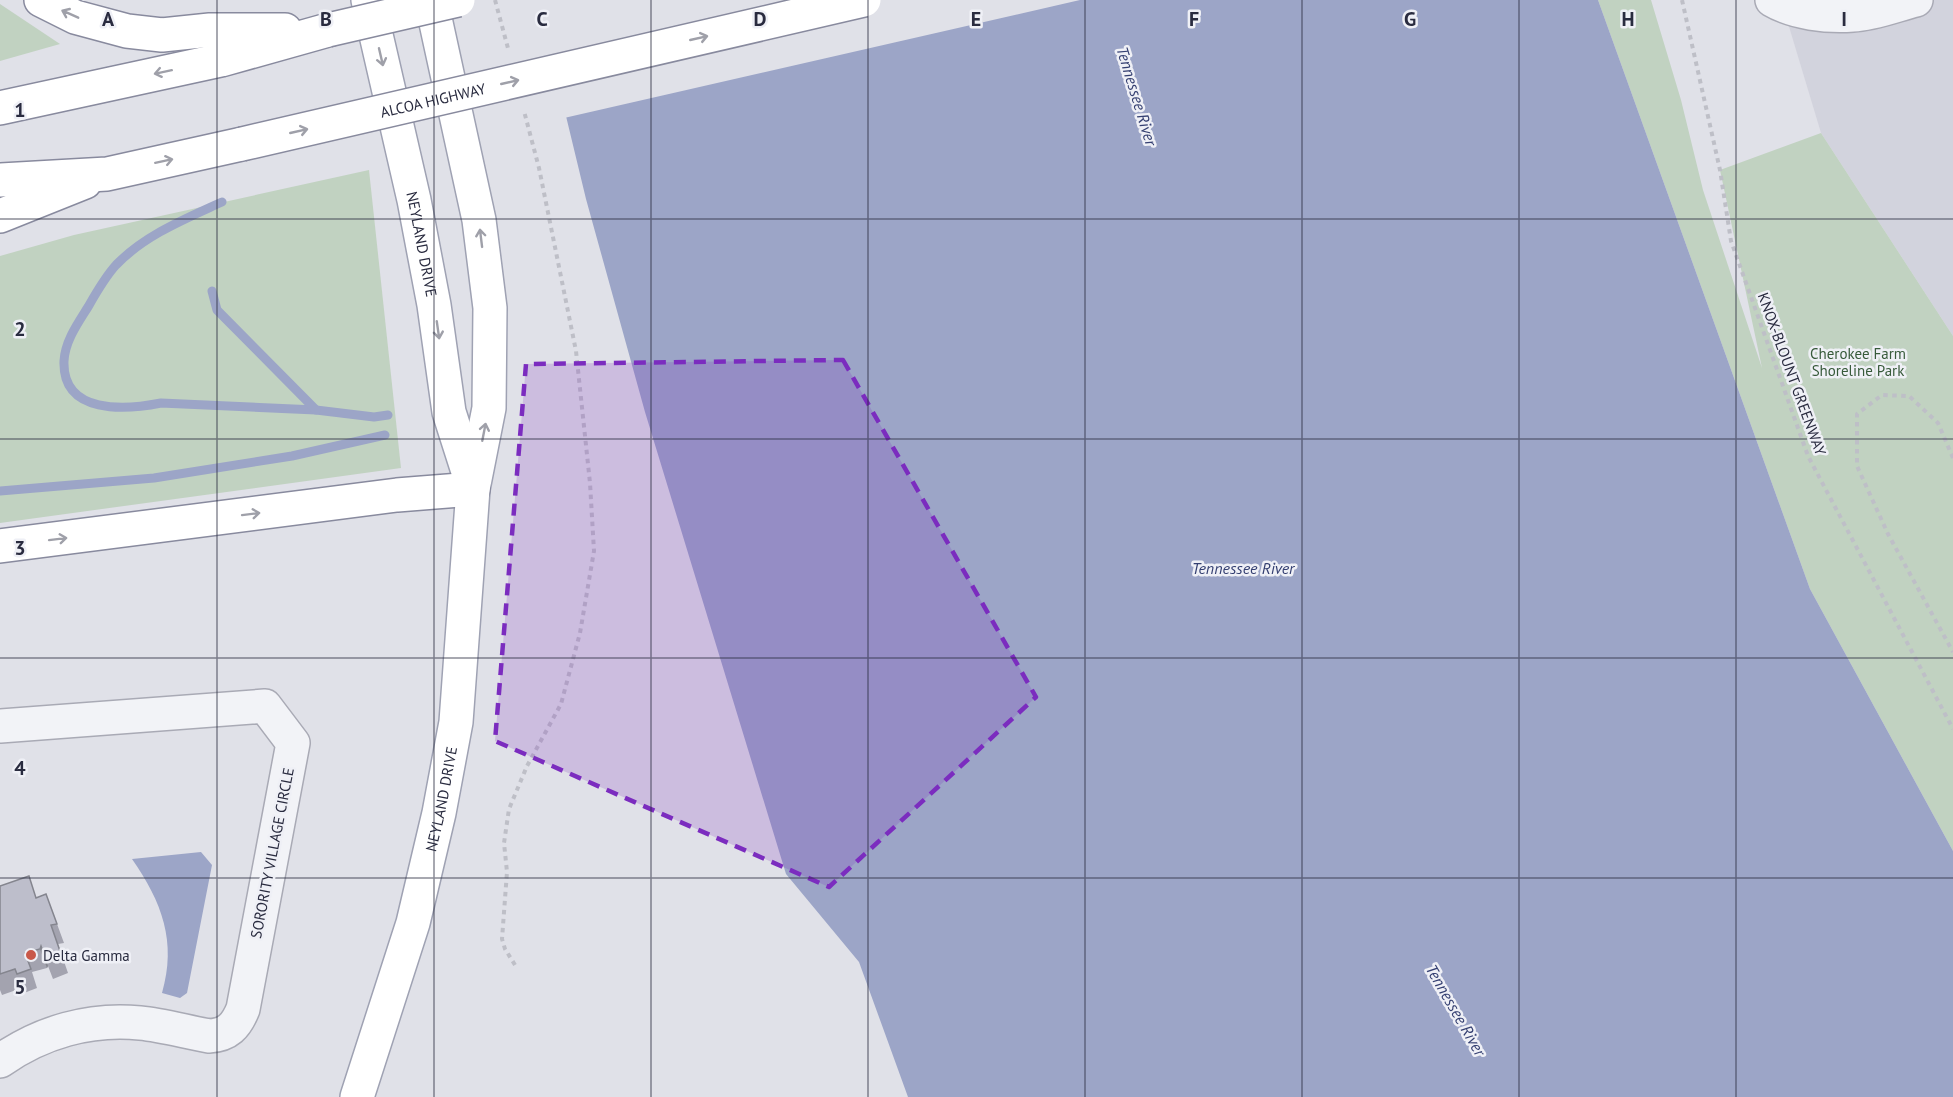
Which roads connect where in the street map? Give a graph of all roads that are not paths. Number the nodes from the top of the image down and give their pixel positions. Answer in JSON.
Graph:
{"nodes":[{"id":1,"x":41,"y":0,"type":"edge"},
{"id":2,"x":368,"y":0,"type":"edge"},
{"id":3,"x":431,"y":0,"type":"edge"},
{"id":4,"x":458,"y":0,"type":"edge"},
{"id":5,"x":864,"y":0,"type":"edge"},
{"id":6,"x":1772,"y":0,"type":"edge"},
{"id":7,"x":1917,"y":0,"type":"edge"},
{"id":8,"x":215,"y":45,"type":"junction"},
{"id":9,"x":0,"y":108,"type":"edge"},
{"id":10,"x":107,"y":174,"type":"junction"},
{"id":11,"x":0,"y":180,"type":"edge"},
{"id":12,"x":0,"y":216,"type":"edge"},
{"id":13,"x":473,"y":489,"type":"junction"},
{"id":14,"x":0,"y":546,"type":"edge"},
{"id":15,"x":0,"y":726,"type":"edge"},
{"id":16,"x":5,"y":1062,"type":"edge"},
{"id":17,"x":357,"y":1097,"type":"edge"}],
"edges":[{"from":8,"to":1,"type":"main road","one_way":true},
{"from":2,"to":13,"type":"main road","name":"NEYLAND DRIVE","one_way":true},
{"from":13,"to":3,"type":"main road","name":"NEYLAND DRIVE","one_way":true},
{"from":4,"to":8,"type":"main road","bridge":true},
{"from":10,"to":5,"type":"main road","name":"ALCOA HIGHWAY","one_way":true,"bridge":true},
{"from":6,"to":7,"type":"street"},
{"from":8,"to":9,"type":"main road","one_way":true},
{"from":10,"to":11,"type":"main road","name":"ALCOA HIGHWAY"},
{"from":10,"to":12,"type":"main road"},
{"from":14,"to":13,"type":"main road","one_way":true},
{"from":13,"to":17,"type":"main road","name":"NEYLAND DRIVE"},
{"from":15,"to":16,"type":"street","name":"SORORITY VILLAGE CIRCLE"}]}
